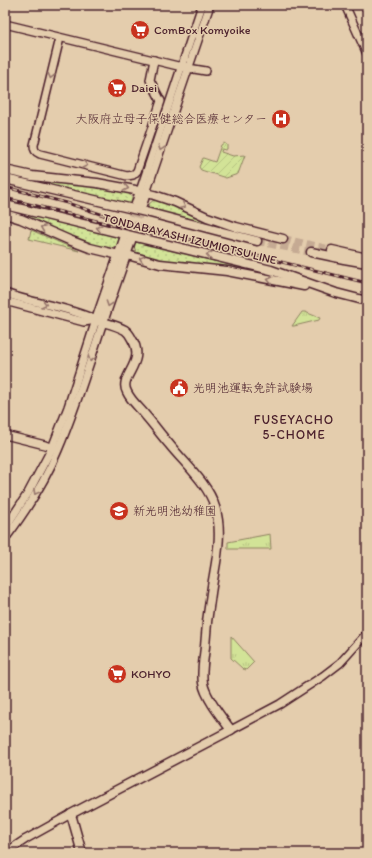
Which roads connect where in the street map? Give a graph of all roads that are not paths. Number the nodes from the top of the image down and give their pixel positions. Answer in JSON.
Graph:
{"nodes":[{"id":1,"x":202,"y":5,"type":"edge"},
{"id":2,"x":210,"y":5,"type":"edge"},
{"id":3,"x":345,"y":5,"type":"edge"},
{"id":4,"x":5,"y":24,"type":"edge"},
{"id":5,"x":60,"y":38,"type":"junction"},
{"id":6,"x":367,"y":54,"type":"edge"},
{"id":7,"x":154,"y":60,"type":"junction"},
{"id":8,"x":185,"y":68,"type":"junction"},
{"id":9,"x":206,"y":71,"type":"dead end"},
{"id":10,"x":5,"y":170,"type":"edge"},
{"id":11,"x":5,"y":179,"type":"edge"},
{"id":12,"x":143,"y":192,"type":"junction"},
{"id":13,"x":5,"y":205,"type":"edge"},
{"id":14,"x":138,"y":208,"type":"tunnel mouth"},
{"id":15,"x":5,"y":214,"type":"edge"},
{"id":16,"x":283,"y":239,"type":"tunnel mouth"},
{"id":17,"x":127,"y":240,"type":"tunnel mouth"},
{"id":18,"x":257,"y":241,"type":"tunnel mouth"},
{"id":19,"x":332,"y":250,"type":"tunnel mouth"},
{"id":20,"x":311,"y":252,"type":"tunnel mouth"},
{"id":21,"x":122,"y":255,"type":"junction"},
{"id":22,"x":367,"y":258,"type":"edge"},
{"id":23,"x":367,"y":264,"type":"edge"},
{"id":24,"x":6,"y":293,"type":"edge"},
{"id":25,"x":336,"y":293,"type":"junction"},
{"id":26,"x":367,"y":301,"type":"edge"},
{"id":27,"x":5,"y":302,"type":"edge"},
{"id":28,"x":100,"y":321,"type":"junction"},
{"id":29,"x":5,"y":435,"type":"edge"},
{"id":30,"x":55,"y":449,"type":"junction"},
{"id":31,"x":5,"y":528,"type":"edge"},
{"id":32,"x":5,"y":539,"type":"edge"},
{"id":33,"x":367,"y":633,"type":"edge"},
{"id":34,"x":231,"y":730,"type":"junction"},
{"id":35,"x":71,"y":814,"type":"junction"},
{"id":36,"x":5,"y":853,"type":"edge"},
{"id":37,"x":82,"y":853,"type":"edge"}],
"edges":[{"from":1,"to":8,"type":"street"},
{"from":2,"to":8,"type":"street"},
{"from":3,"to":6,"type":"street"},
{"from":4,"to":5,"type":"street"},
{"from":5,"to":7,"type":"street"},
{"from":5,"to":7,"type":"street","one_way":true},
{"from":7,"to":8,"type":"street"},
{"from":8,"to":9,"type":"street"},
{"from":8,"to":12,"type":"street"},
{"from":10,"to":12,"type":"main road","one_way":true},
{"from":11,"to":18,"type":"main road","name":"TONDABAYASHI IZUMIOTSU LINE"},
{"from":12,"to":14,"type":"main road","name":"TONDABAYASHI IZUMIOTSU LINE"},
{"from":12,"to":16,"type":"main road","one_way":true},
{"from":25,"to":13,"type":"main road","name":"TONDABAYASHI IZUMIOTSU LINE","one_way":true},
{"from":21,"to":15,"type":"main road","one_way":true},
{"from":17,"to":21,"type":"main road","name":"TONDABAYASHI IZUMIOTSU LINE"},
{"from":19,"to":22,"type":"main road"},
{"from":20,"to":23,"type":"main road"},
{"from":25,"to":21,"type":"main road","one_way":true},
{"from":21,"to":28,"type":"main road","name":"TONDABAYASHI IZUMIOTSU LINE"},
{"from":24,"to":27,"type":"street"},
{"from":24,"to":28,"type":"street","one_way":true},
{"from":25,"to":26,"type":"main road","name":"TONDABAYASHI IZUMIOTSU LINE"},
{"from":27,"to":28,"type":"street"},
{"from":28,"to":30,"type":"street"},
{"from":28,"to":34,"type":"main road"},
{"from":29,"to":30,"type":"street"},
{"from":30,"to":31,"type":"street"},
{"from":30,"to":32,"type":"street","one_way":true},
{"from":33,"to":34,"type":"street"},
{"from":34,"to":35,"type":"main road"},
{"from":35,"to":36,"type":"street"},
{"from":35,"to":37,"type":"main road"}]}
